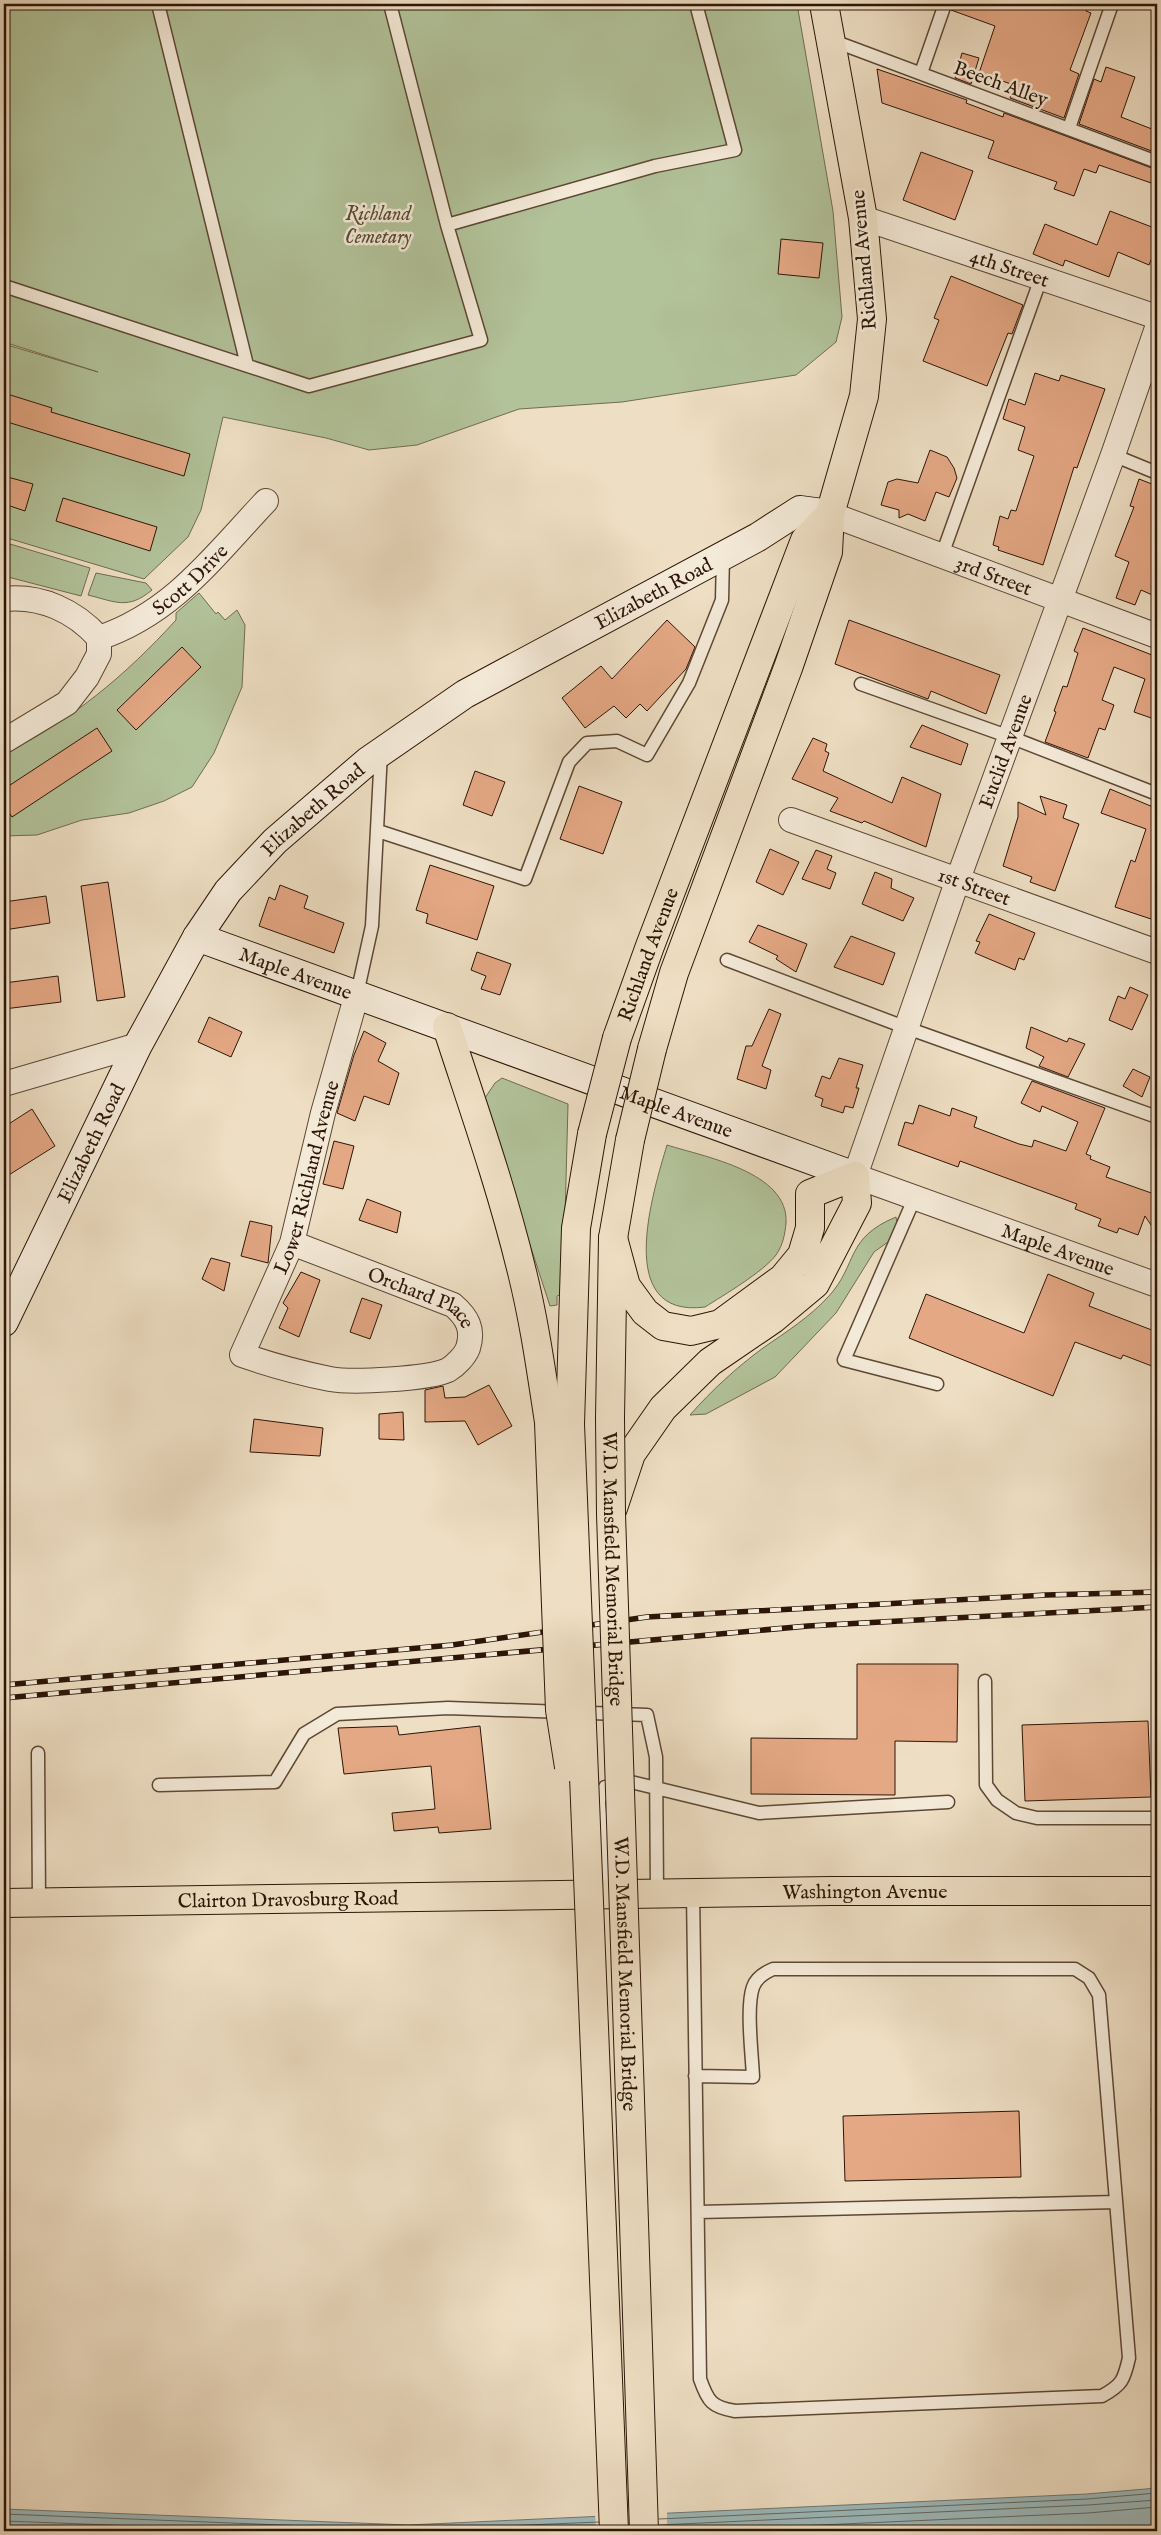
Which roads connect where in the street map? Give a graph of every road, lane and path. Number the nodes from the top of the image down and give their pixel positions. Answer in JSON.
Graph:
{"nodes":[{"id":1,"x":158,"y":4,"type":"edge"},
{"id":2,"x":390,"y":4,"type":"edge"},
{"id":3,"x":696,"y":4,"type":"edge"},
{"id":4,"x":824,"y":4,"type":"edge"},
{"id":5,"x":945,"y":4,"type":"edge"},
{"id":6,"x":1112,"y":4,"type":"edge"},
{"id":7,"x":831,"y":40,"type":"junction"},
{"id":8,"x":921,"y":73,"type":"junction"},
{"id":9,"x":1069,"y":128,"type":"junction"},
{"id":10,"x":1157,"y":162,"type":"edge"},
{"id":11,"x":863,"y":218,"type":"junction"},
{"id":12,"x":447,"y":225,"type":"junction"},
{"id":13,"x":1041,"y":278,"type":"junction"},
{"id":14,"x":4,"y":286,"type":"edge"},
{"id":15,"x":1157,"y":317,"type":"edge"},
{"id":16,"x":1157,"y":328,"type":"edge"},
{"id":17,"x":248,"y":365,"type":"junction"},
{"id":18,"x":1113,"y":455,"type":"junction"},
{"id":19,"x":1157,"y":473,"type":"edge"},
{"id":20,"x":266,"y":502,"type":"dead end"},
{"id":21,"x":830,"y":514,"type":"junction"},
{"id":22,"x":723,"y":555,"type":"junction"},
{"id":23,"x":942,"y":555,"type":"junction"},
{"id":24,"x":1061,"y":598,"type":"junction"},
{"id":25,"x":4,"y":599,"type":"edge"},
{"id":26,"x":1157,"y":636,"type":"edge"},
{"id":27,"x":99,"y":638,"type":"junction"},
{"id":28,"x":861,"y":684,"type":"dead end"},
{"id":29,"x":1010,"y":737,"type":"junction"},
{"id":30,"x":4,"y":740,"type":"edge"},
{"id":31,"x":381,"y":752,"type":"junction"},
{"id":32,"x":1157,"y":794,"type":"edge"},
{"id":33,"x":791,"y":820,"type":"dead end"},
{"id":34,"x":378,"y":831,"type":"junction"},
{"id":35,"x":957,"y":882,"type":"junction"},
{"id":36,"x":197,"y":937,"type":"junction"},
{"id":37,"x":1157,"y":952,"type":"edge"},
{"id":38,"x":728,"y":960,"type":"dead end"},
{"id":39,"x":357,"y":994,"type":"junction"},
{"id":40,"x":447,"y":1027,"type":"junction"},
{"id":41,"x":907,"y":1028,"type":"junction"},
{"id":42,"x":138,"y":1045,"type":"junction"},
{"id":43,"x":4,"y":1084,"type":"edge"},
{"id":44,"x":1157,"y":1117,"type":"edge"},
{"id":45,"x":855,"y":1176,"type":"junction"},
{"id":46,"x":915,"y":1197,"type":"junction"},
{"id":47,"x":613,"y":1238,"type":"junction"},
{"id":48,"x":292,"y":1243,"type":"junction"},
{"id":49,"x":1157,"y":1284,"type":"edge"},
{"id":50,"x":4,"y":1322,"type":"edge"},
{"id":51,"x":242,"y":1355,"type":"joint"},
{"id":52,"x":937,"y":1384,"type":"dead end"},
{"id":53,"x":610,"y":1418,"type":"joint"},
{"id":54,"x":559,"y":1423,"type":"junction"},
{"id":55,"x":611,"y":1514,"type":"junction"},
{"id":56,"x":985,"y":1681,"type":"dead end"},
{"id":57,"x":38,"y":1753,"type":"dead end"},
{"id":58,"x":159,"y":1785,"type":"dead end"},
{"id":59,"x":656,"y":1788,"type":"junction"},
{"id":60,"x":948,"y":1802,"type":"dead end"},
{"id":61,"x":1157,"y":1818,"type":"edge"},
{"id":62,"x":1157,"y":1891,"type":"edge"},
{"id":63,"x":693,"y":1893,"type":"junction"},
{"id":64,"x":656,"y":1894,"type":"junction"},
{"id":65,"x":572,"y":1895,"type":"joint"},
{"id":66,"x":4,"y":1903,"type":"edge"},
{"id":67,"x":39,"y":1903,"type":"junction"},
{"id":68,"x":599,"y":1905,"type":"junction"},
{"id":69,"x":695,"y":2076,"type":"junction"},
{"id":70,"x":1116,"y":2202,"type":"junction"},
{"id":71,"x":698,"y":2212,"type":"junction"},
{"id":72,"x":614,"y":2531,"type":"edge"},
{"id":73,"x":644,"y":2531,"type":"edge"}],
"edges":[{"from":1,"to":17,"type":"lane"},
{"from":2,"to":12,"type":"lane"},
{"from":3,"to":12,"type":"lane"},
{"from":4,"to":7,"type":"main road","name":"Richland Avenue"},
{"from":5,"to":8,"type":"lane"},
{"from":6,"to":9,"type":"lane"},
{"from":7,"to":8,"type":"lane","name":"Beech Alley"},
{"from":7,"to":11,"type":"main road","name":"Richland Avenue"},
{"from":8,"to":9,"type":"lane","name":"Beech Alley"},
{"from":9,"to":10,"type":"lane","name":"Beech Alley"},
{"from":11,"to":13,"type":"street","name":"4th Street"},
{"from":11,"to":21,"type":"main road","name":"Richland Avenue"},
{"from":12,"to":17,"type":"lane"},
{"from":13,"to":15,"type":"street","name":"4th Street"},
{"from":13,"to":23,"type":"lane"},
{"from":14,"to":17,"type":"lane"},
{"from":16,"to":18,"type":"street","name":"Euclid Avenue"},
{"from":18,"to":19,"type":"lane"},
{"from":18,"to":24,"type":"street","name":"Euclid Avenue"},
{"from":20,"to":27,"type":"street","name":"Scott Drive"},
{"from":21,"to":22,"type":"main road","name":"Elizabeth Road"},
{"from":21,"to":23,"type":"street","name":"3rd Street"},
{"from":21,"to":47,"type":"main road","name":"Richland Avenue","bridge":true},
{"from":21,"to":54,"type":"main road","name":"Richland Avenue","bridge":true},
{"from":22,"to":31,"type":"main road","name":"Elizabeth Road"},
{"from":22,"to":34,"type":"lane"},
{"from":23,"to":24,"type":"street","name":"3rd Street"},
{"from":24,"to":26,"type":"street","name":"3rd Street"},
{"from":24,"to":29,"type":"street","name":"Euclid Avenue"},
{"from":25,"to":27,"type":"street"},
{"from":27,"to":30,"type":"street"},
{"from":28,"to":29,"type":"lane"},
{"from":29,"to":32,"type":"lane"},
{"from":29,"to":35,"type":"street","name":"Euclid Avenue"},
{"from":31,"to":34,"type":"lane"},
{"from":31,"to":36,"type":"main road","name":"Elizabeth Road"},
{"from":33,"to":35,"type":"street","name":"1st Street"},
{"from":34,"to":39,"type":"lane"},
{"from":35,"to":37,"type":"street","name":"1st Street"},
{"from":35,"to":41,"type":"street","name":"Euclid Avenue"},
{"from":36,"to":39,"type":"main road","name":"Maple Avenue"},
{"from":36,"to":42,"type":"main road","name":"Elizabeth Road"},
{"from":38,"to":41,"type":"lane"},
{"from":39,"to":40,"type":"main road","name":"Maple Avenue"},
{"from":39,"to":48,"type":"street","name":"Lower Richland Avenue"},
{"from":40,"to":45,"type":"main road","name":"Maple Avenue"},
{"from":40,"to":54,"type":"main road"},
{"from":41,"to":44,"type":"lane"},
{"from":41,"to":45,"type":"street","name":"Euclid Avenue"},
{"from":42,"to":43,"type":"street"},
{"from":42,"to":50,"type":"main road","name":"Elizabeth Road"},
{"from":45,"to":46,"type":"street","name":"Maple Avenue"},
{"from":45,"to":47,"type":"main road"},
{"from":45,"to":55,"type":"main road"},
{"from":46,"to":49,"type":"street","name":"Maple Avenue"},
{"from":46,"to":52,"type":"lane"},
{"from":47,"to":53,"type":"main road","name":"Richland Avenue"},
{"from":48,"to":51,"type":"street","name":"Lower Richland Avenue"},
{"from":48,"to":51,"type":"street","name":"Orchard Place"},
{"from":53,"to":55,"type":"main road","name":"W.D. Mansfield Memorial Bridge","bridge":true},
{"from":54,"to":68,"type":"main road","name":"W.D. Mansfield Memorial Bridge","bridge":true},
{"from":55,"to":73,"type":"main road","name":"W.D. Mansfield Memorial Bridge","bridge":true},
{"from":56,"to":61,"type":"lane"},
{"from":57,"to":67,"type":"lane"},
{"from":58,"to":59,"type":"lane"},
{"from":59,"to":60,"type":"lane"},
{"from":59,"to":64,"type":"lane"},
{"from":59,"to":68,"type":"lane"},
{"from":62,"to":63,"type":"main road","name":"Washington Avenue"},
{"from":63,"to":64,"type":"main road","name":"Washington Avenue"},
{"from":63,"to":69,"type":"lane"},
{"from":64,"to":68,"type":"main road","name":"Washington Avenue"},
{"from":65,"to":67,"type":"main road","name":"Clairton Dravosburg Road"},
{"from":65,"to":68,"type":"main road","name":"Washington Avenue"},
{"from":66,"to":67,"type":"main road","name":"Clairton Dravosburg Road"},
{"from":68,"to":72,"type":"main road","name":"W.D. Mansfield Memorial Bridge","bridge":true},
{"from":69,"to":70,"type":"lane"},
{"from":69,"to":71,"type":"lane"},
{"from":70,"to":71,"type":"lane"},
{"from":70,"to":71,"type":"lane"}]}
